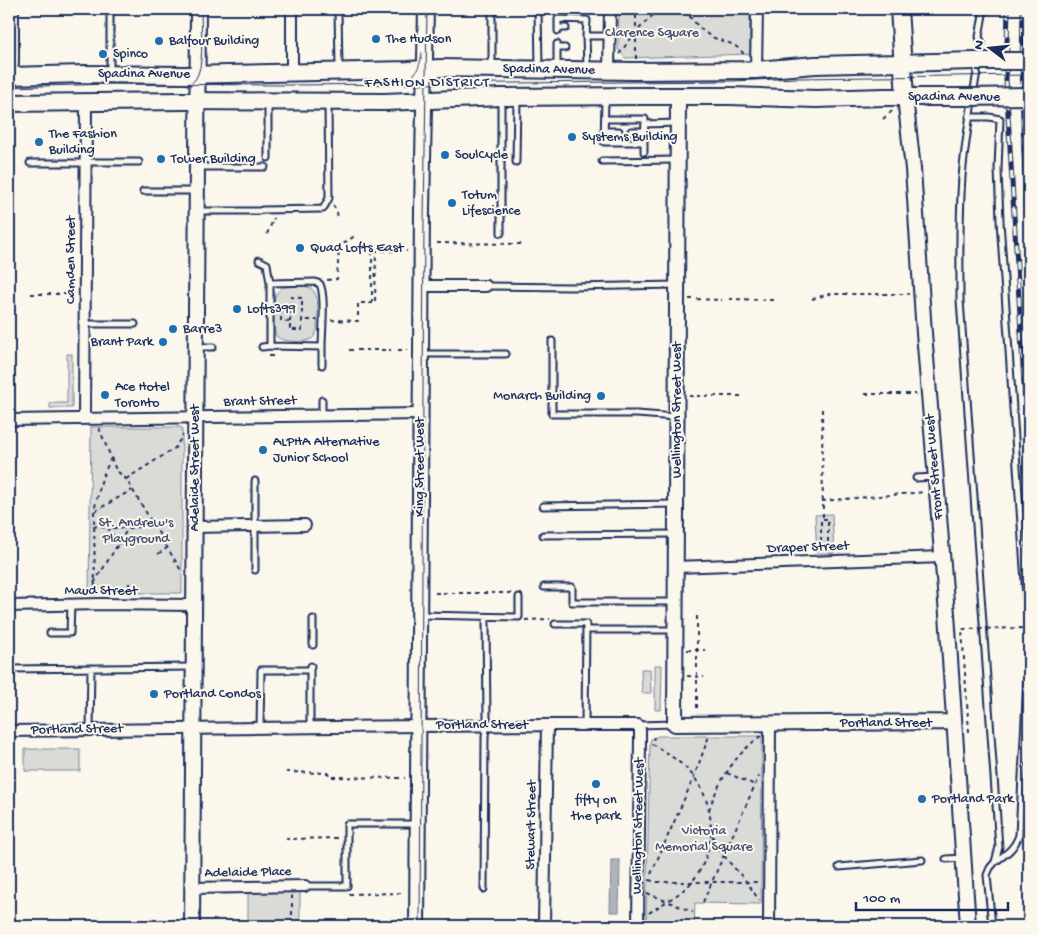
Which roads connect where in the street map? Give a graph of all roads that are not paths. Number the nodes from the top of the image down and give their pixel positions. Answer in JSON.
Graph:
{"nodes":[{"id":1,"x":11,"y":9,"type":"edge"},
{"id":2,"x":110,"y":9,"type":"edge"},
{"id":3,"x":198,"y":9,"type":"edge"},
{"id":4,"x":292,"y":9,"type":"edge"},
{"id":5,"x":338,"y":9,"type":"edge"},
{"id":6,"x":426,"y":9,"type":"edge"},
{"id":7,"x":492,"y":9,"type":"edge"},
{"id":8,"x":538,"y":9,"type":"edge"},
{"id":9,"x":610,"y":9,"type":"edge"},
{"id":10,"x":757,"y":9,"type":"edge"},
{"id":11,"x":898,"y":9,"type":"edge"},
{"id":12,"x":984,"y":9,"type":"edge"},
{"id":13,"x":566,"y":28,"type":"dead end"},
{"id":14,"x":586,"y":36,"type":"junction"},
{"id":15,"x":610,"y":36,"type":"junction"},
{"id":16,"x":565,"y":48,"type":"dead end"},
{"id":17,"x":1029,"y":61,"type":"edge"},
{"id":18,"x":902,"y":63,"type":"junction"},
{"id":19,"x":751,"y":64,"type":"junction"},
{"id":20,"x":614,"y":65,"type":"junction"},
{"id":21,"x":425,"y":69,"type":"junction"},
{"id":22,"x":492,"y":69,"type":"junction"},
{"id":23,"x":339,"y":71,"type":"junction"},
{"id":24,"x":539,"y":71,"type":"junction"},
{"id":25,"x":557,"y":71,"type":"junction"},
{"id":26,"x":587,"y":71,"type":"junction"},
{"id":27,"x":292,"y":72,"type":"junction"},
{"id":28,"x":109,"y":74,"type":"junction"},
{"id":29,"x":198,"y":74,"type":"junction"},
{"id":30,"x":9,"y":78,"type":"edge"},
{"id":31,"x":605,"y":96,"type":"junction"},
{"id":32,"x":678,"y":96,"type":"junction"},
{"id":33,"x":1029,"y":96,"type":"edge"},
{"id":34,"x":509,"y":97,"type":"junction"},
{"id":35,"x":905,"y":97,"type":"junction"},
{"id":36,"x":424,"y":100,"type":"junction"},
{"id":37,"x":86,"y":101,"type":"junction"},
{"id":38,"x":198,"y":101,"type":"junction"},
{"id":39,"x":268,"y":102,"type":"junction"},
{"id":40,"x":328,"y":102,"type":"junction"},
{"id":41,"x":9,"y":103,"type":"edge"},
{"id":42,"x":969,"y":117,"type":"junction"},
{"id":43,"x":605,"y":118,"type":"junction"},
{"id":44,"x":678,"y":123,"type":"junction"},
{"id":45,"x":645,"y":124,"type":"junction"},
{"id":46,"x":604,"y":131,"type":"junction"},
{"id":47,"x":618,"y":131,"type":"dead end"},
{"id":48,"x":630,"y":131,"type":"dead end"},
{"id":49,"x":645,"y":131,"type":"junction"},
{"id":50,"x":644,"y":142,"type":"junction"},
{"id":51,"x":644,"y":152,"type":"dead end"},
{"id":52,"x":268,"y":158,"type":"dead end"},
{"id":53,"x":678,"y":160,"type":"junction"},
{"id":54,"x":602,"y":161,"type":"dead end"},
{"id":55,"x":139,"y":162,"type":"dead end"},
{"id":56,"x":516,"y":162,"type":"dead end"},
{"id":57,"x":30,"y":163,"type":"dead end"},
{"id":58,"x":85,"y":163,"type":"junction"},
{"id":59,"x":197,"y":167,"type":"junction"},
{"id":60,"x":265,"y":167,"type":"dead end"},
{"id":61,"x":143,"y":191,"type":"dead end"},
{"id":62,"x":197,"y":191,"type":"junction"},
{"id":63,"x":197,"y":211,"type":"junction"},
{"id":64,"x":501,"y":232,"type":"dead end"},
{"id":65,"x":259,"y":260,"type":"dead end"},
{"id":66,"x":270,"y":283,"type":"junction"},
{"id":67,"x":678,"y":285,"type":"junction"},
{"id":68,"x":422,"y":286,"type":"junction"},
{"id":69,"x":486,"y":286,"type":"joint"},
{"id":70,"x":84,"y":324,"type":"junction"},
{"id":71,"x":135,"y":324,"type":"dead end"},
{"id":72,"x":552,"y":341,"type":"dead end"},
{"id":73,"x":270,"y":346,"type":"junction"},
{"id":74,"x":196,"y":347,"type":"junction"},
{"id":75,"x":213,"y":347,"type":"dead end"},
{"id":76,"x":262,"y":347,"type":"dead end"},
{"id":77,"x":322,"y":347,"type":"junction"},
{"id":78,"x":421,"y":354,"type":"junction"},
{"id":79,"x":506,"y":354,"type":"dead end"},
{"id":80,"x":322,"y":365,"type":"dead end"},
{"id":81,"x":322,"y":400,"type":"dead end"},
{"id":82,"x":421,"y":414,"type":"junction"},
{"id":83,"x":322,"y":416,"type":"junction"},
{"id":84,"x":676,"y":416,"type":"junction"},
{"id":85,"x":195,"y":417,"type":"junction"},
{"id":86,"x":84,"y":418,"type":"junction"},
{"id":87,"x":9,"y":420,"type":"edge"},
{"id":88,"x":936,"y":477,"type":"junction"},
{"id":89,"x":916,"y":478,"type":"dead end"},
{"id":90,"x":255,"y":481,"type":"dead end"},
{"id":91,"x":677,"y":504,"type":"junction"},
{"id":92,"x":543,"y":506,"type":"dead end"},
{"id":93,"x":305,"y":525,"type":"dead end"},
{"id":94,"x":256,"y":526,"type":"junction"},
{"id":95,"x":195,"y":527,"type":"junction"},
{"id":96,"x":676,"y":534,"type":"junction"},
{"id":97,"x":543,"y":535,"type":"dead end"},
{"id":98,"x":942,"y":558,"type":"junction"},
{"id":99,"x":676,"y":567,"type":"junction"},
{"id":100,"x":255,"y":570,"type":"dead end"},
{"id":101,"x":544,"y":588,"type":"dead end"},
{"id":102,"x":520,"y":597,"type":"dead end"},
{"id":103,"x":676,"y":602,"type":"junction"},
{"id":104,"x":71,"y":605,"type":"junction"},
{"id":105,"x":194,"y":605,"type":"junction"},
{"id":106,"x":9,"y":606,"type":"edge"},
{"id":107,"x":419,"y":615,"type":"junction"},
{"id":108,"x":313,"y":619,"type":"dead end"},
{"id":109,"x":486,"y":620,"type":"dead end"},
{"id":110,"x":556,"y":624,"type":"road end"},
{"id":111,"x":586,"y":630,"type":"junction"},
{"id":112,"x":675,"y":630,"type":"junction"},
{"id":113,"x":50,"y":633,"type":"dead end"},
{"id":114,"x":1029,"y":640,"type":"edge"},
{"id":115,"x":313,"y":645,"type":"dead end"},
{"id":116,"x":194,"y":667,"type":"junction"},
{"id":117,"x":91,"y":668,"type":"junction"},
{"id":118,"x":9,"y":669,"type":"edge"},
{"id":119,"x":954,"y":722,"type":"junction"},
{"id":120,"x":675,"y":724,"type":"junction"},
{"id":121,"x":770,"y":724,"type":"junction"},
{"id":122,"x":486,"y":725,"type":"junction"},
{"id":123,"x":547,"y":725,"type":"junction"},
{"id":124,"x":585,"y":725,"type":"junction"},
{"id":125,"x":638,"y":725,"type":"junction"},
{"id":126,"x":419,"y":726,"type":"junction"},
{"id":127,"x":260,"y":728,"type":"junction"},
{"id":128,"x":310,"y":728,"type":"junction"},
{"id":129,"x":193,"y":729,"type":"junction"},
{"id":130,"x":90,"y":730,"type":"junction"},
{"id":131,"x":9,"y":731,"type":"edge"},
{"id":132,"x":418,"y":824,"type":"junction"},
{"id":133,"x":963,"y":858,"type":"junction"},
{"id":134,"x":946,"y":859,"type":"dead end"},
{"id":135,"x":922,"y":860,"type":"dead end"},
{"id":136,"x":995,"y":862,"type":"junction"},
{"id":137,"x":839,"y":867,"type":"dead end"},
{"id":138,"x":305,"y":886,"type":"joint"},
{"id":139,"x":192,"y":888,"type":"junction"},
{"id":140,"x":484,"y":889,"type":"dead end"},
{"id":141,"x":198,"y":925,"type":"edge"},
{"id":142,"x":417,"y":926,"type":"edge"},
{"id":143,"x":544,"y":926,"type":"edge"},
{"id":144,"x":638,"y":926,"type":"edge"},
{"id":145,"x":769,"y":926,"type":"edge"},
{"id":146,"x":968,"y":926,"type":"edge"},
{"id":147,"x":992,"y":926,"type":"edge"}],
"edges":[{"from":1,"to":30,"type":"main road"},
{"from":2,"to":28,"type":"lane"},
{"from":3,"to":29,"type":"main road","name":"Adelaide Street West"},
{"from":4,"to":27,"type":"street"},
{"from":5,"to":23,"type":"lane"},
{"from":6,"to":21,"type":"main road","name":"King Street West"},
{"from":7,"to":22,"type":"lane"},
{"from":8,"to":24,"type":"lane"},
{"from":9,"to":15,"type":"street"},
{"from":10,"to":19,"type":"street"},
{"from":11,"to":18,"type":"main road","name":"Front Street West"},
{"from":12,"to":42,"type":"lane"},
{"from":13,"to":14,"type":"lane"},
{"from":14,"to":15,"type":"lane"},
{"from":14,"to":26,"type":"lane"},
{"from":15,"to":20,"type":"street"},
{"from":16,"to":25,"type":"lane"},
{"from":17,"to":18,"type":"main road","name":"Spadina Avenue","bridge":true},
{"from":18,"to":19,"type":"main road","name":"Spadina Avenue"},
{"from":18,"to":35,"type":"main road","name":"Front Street West"},
{"from":19,"to":20,"type":"main road","name":"Spadina Avenue"},
{"from":20,"to":26,"type":"main road","name":"Spadina Avenue"},
{"from":21,"to":22,"type":"main road","name":"Spadina Avenue"},
{"from":21,"to":23,"type":"main road","name":"Spadina Avenue"},
{"from":21,"to":36,"type":"main road","name":"King Street West"},
{"from":22,"to":24,"type":"main road","name":"Spadina Avenue"},
{"from":23,"to":27,"type":"main road","name":"Spadina Avenue"},
{"from":24,"to":25,"type":"main road","name":"Spadina Avenue"},
{"from":25,"to":26,"type":"main road","name":"Spadina Avenue"},
{"from":27,"to":29,"type":"main road","name":"Spadina Avenue"},
{"from":28,"to":29,"type":"main road","name":"Spadina Avenue"},
{"from":28,"to":30,"type":"main road","name":"Spadina Avenue"},
{"from":29,"to":38,"type":"main road","name":"Adelaide Street West"},
{"from":31,"to":32,"type":"main road","name":"Spadina Avenue"},
{"from":31,"to":34,"type":"main road","name":"Spadina Avenue"},
{"from":31,"to":43,"type":"lane"},
{"from":32,"to":35,"type":"main road","name":"Spadina Avenue"},
{"from":32,"to":44,"type":"main road","name":"Wellington Street West"},
{"from":33,"to":35,"type":"main road","name":"Spadina Avenue","bridge":true},
{"from":34,"to":36,"type":"main road","name":"Spadina Avenue"},
{"from":34,"to":56,"type":"lane"},
{"from":34,"to":64,"type":"lane"},
{"from":35,"to":88,"type":"main road","name":"Front Street West"},
{"from":36,"to":40,"type":"main road","name":"Spadina Avenue"},
{"from":36,"to":68,"type":"main road","name":"King Street West"},
{"from":37,"to":38,"type":"main road","name":"Spadina Avenue"},
{"from":37,"to":41,"type":"main road","name":"Spadina Avenue"},
{"from":37,"to":58,"type":"street","name":"Camden Street"},
{"from":38,"to":39,"type":"main road","name":"Spadina Avenue"},
{"from":38,"to":59,"type":"main road","name":"Adelaide Street West"},
{"from":39,"to":40,"type":"main road","name":"Spadina Avenue"},
{"from":39,"to":52,"type":"lane"},
{"from":40,"to":63,"type":"lane"},
{"from":42,"to":114,"type":"lane"},
{"from":42,"to":136,"type":"lane"},
{"from":43,"to":45,"type":"lane"},
{"from":43,"to":46,"type":"lane"},
{"from":44,"to":45,"type":"lane"},
{"from":44,"to":53,"type":"main road","name":"Wellington Street West"},
{"from":45,"to":49,"type":"lane"},
{"from":46,"to":47,"type":"lane"},
{"from":46,"to":50,"type":"lane"},
{"from":48,"to":49,"type":"lane"},
{"from":49,"to":50,"type":"lane"},
{"from":50,"to":51,"type":"lane"},
{"from":53,"to":54,"type":"lane"},
{"from":53,"to":67,"type":"main road","name":"Wellington Street West"},
{"from":55,"to":58,"type":"lane"},
{"from":57,"to":58,"type":"lane"},
{"from":58,"to":70,"type":"street","name":"Camden Street"},
{"from":59,"to":60,"type":"lane"},
{"from":59,"to":62,"type":"main road","name":"Adelaide Street West"},
{"from":61,"to":62,"type":"lane"},
{"from":62,"to":63,"type":"main road","name":"Adelaide Street West"},
{"from":63,"to":74,"type":"main road","name":"Adelaide Street West"},
{"from":65,"to":66,"type":"lane"},
{"from":66,"to":73,"type":"lane"},
{"from":66,"to":77,"type":"lane"},
{"from":67,"to":69,"type":"lane"},
{"from":67,"to":84,"type":"main road","name":"Wellington Street West"},
{"from":68,"to":69,"type":"street"},
{"from":68,"to":78,"type":"main road","name":"King Street West"},
{"from":70,"to":71,"type":"lane"},
{"from":70,"to":86,"type":"street","name":"Camden Street"},
{"from":72,"to":84,"type":"lane"},
{"from":73,"to":76,"type":"lane"},
{"from":73,"to":77,"type":"lane"},
{"from":74,"to":75,"type":"lane"},
{"from":74,"to":85,"type":"main road","name":"Adelaide Street West"},
{"from":77,"to":80,"type":"lane"},
{"from":78,"to":79,"type":"lane"},
{"from":78,"to":82,"type":"main road","name":"King Street West"},
{"from":81,"to":83,"type":"lane"},
{"from":82,"to":83,"type":"street","name":"Brant Street"},
{"from":82,"to":107,"type":"main road","name":"King Street West"},
{"from":83,"to":85,"type":"street","name":"Brant Street"},
{"from":84,"to":91,"type":"main road","name":"Wellington Street West"},
{"from":85,"to":86,"type":"street","name":"Brant Street"},
{"from":85,"to":95,"type":"main road","name":"Adelaide Street West"},
{"from":86,"to":87,"type":"street","name":"Brant Street"},
{"from":88,"to":89,"type":"lane"},
{"from":88,"to":98,"type":"main road","name":"Front Street West"},
{"from":90,"to":94,"type":"lane"},
{"from":91,"to":92,"type":"lane"},
{"from":91,"to":96,"type":"main road","name":"Wellington Street West"},
{"from":93,"to":94,"type":"street"},
{"from":94,"to":95,"type":"street"},
{"from":94,"to":100,"type":"lane"},
{"from":95,"to":105,"type":"main road","name":"Adelaide Street West"},
{"from":96,"to":97,"type":"lane"},
{"from":96,"to":99,"type":"main road","name":"Wellington Street West"},
{"from":98,"to":99,"type":"street","name":"Draper Street"},
{"from":98,"to":119,"type":"main road","name":"Front Street West"},
{"from":99,"to":103,"type":"main road","name":"Wellington Street West"},
{"from":101,"to":103,"type":"lane"},
{"from":102,"to":107,"type":"lane"},
{"from":103,"to":112,"type":"main road","name":"Wellington Street West"},
{"from":104,"to":105,"type":"street","name":"Maud Street"},
{"from":104,"to":106,"type":"street","name":"Maud Street"},
{"from":104,"to":113,"type":"lane"},
{"from":105,"to":116,"type":"main road","name":"Adelaide Street West"},
{"from":107,"to":126,"type":"main road","name":"King Street West"},
{"from":108,"to":115,"type":"lane"},
{"from":109,"to":122,"type":"lane"},
{"from":110,"to":111,"type":"lane"},
{"from":111,"to":112,"type":"lane"},
{"from":111,"to":124,"type":"lane"},
{"from":112,"to":120,"type":"main road","name":"Wellington Street West"},
{"from":114,"to":136,"type":"lane"},
{"from":116,"to":117,"type":"lane"},
{"from":116,"to":129,"type":"main road","name":"Adelaide Street West"},
{"from":117,"to":118,"type":"lane"},
{"from":117,"to":130,"type":"lane"},
{"from":119,"to":121,"type":"main road","name":"Portland Street"},
{"from":119,"to":133,"type":"main road","name":"Front Street West"},
{"from":120,"to":121,"type":"main road","name":"Portland Street"},
{"from":120,"to":125,"type":"lane","name":"Portland Street"},
{"from":121,"to":145,"type":"street"},
{"from":122,"to":123,"type":"street","name":"Portland Street"},
{"from":122,"to":126,"type":"street","name":"Portland Street"},
{"from":122,"to":140,"type":"lane"},
{"from":123,"to":124,"type":"street","name":"Portland Street"},
{"from":123,"to":143,"type":"street","name":"Stewart Street"},
{"from":124,"to":125,"type":"street","name":"Portland Street"},
{"from":125,"to":144,"type":"street","name":"Wellington Street West"},
{"from":126,"to":128,"type":"street","name":"Portland Street"},
{"from":126,"to":132,"type":"main road","name":"King Street West"},
{"from":127,"to":128,"type":"street","name":"Portland Street"},
{"from":127,"to":128,"type":"lane"},
{"from":127,"to":129,"type":"street","name":"Portland Street"},
{"from":129,"to":130,"type":"street","name":"Portland Street"},
{"from":129,"to":139,"type":"main road","name":"Adelaide Street West"},
{"from":130,"to":131,"type":"street","name":"Portland Street"},
{"from":132,"to":138,"type":"lane"},
{"from":132,"to":142,"type":"main road","name":"King Street West"},
{"from":133,"to":134,"type":"lane"},
{"from":133,"to":146,"type":"main road","name":"Front Street West"},
{"from":135,"to":137,"type":"lane"},
{"from":136,"to":147,"type":"lane"},
{"from":138,"to":139,"type":"street","name":"Adelaide Place"},
{"from":139,"to":141,"type":"main road","name":"Adelaide Street West"}]}
